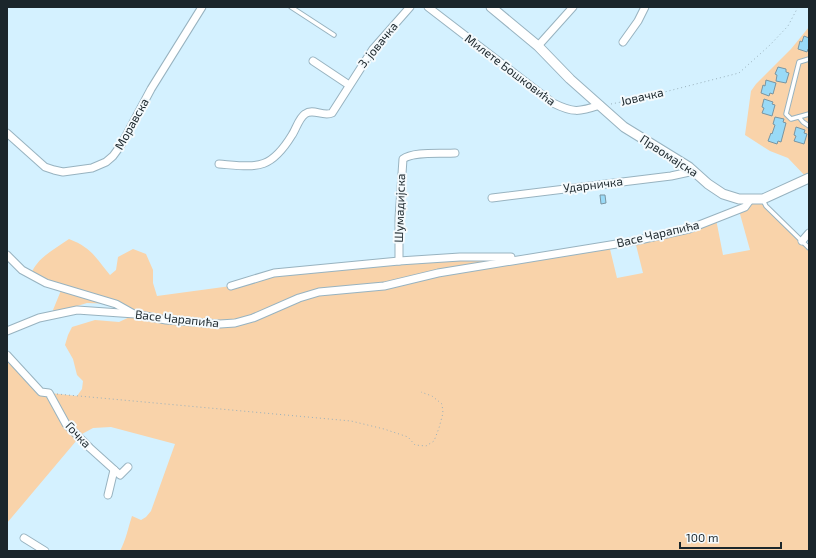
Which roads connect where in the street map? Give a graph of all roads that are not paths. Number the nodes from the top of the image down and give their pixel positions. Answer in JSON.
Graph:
{"nodes":[{"id":1,"x":202,"y":7,"type":"edge"},
{"id":2,"x":292,"y":7,"type":"edge"},
{"id":3,"x":410,"y":7,"type":"edge"},
{"id":4,"x":428,"y":7,"type":"edge"},
{"id":5,"x":491,"y":7,"type":"edge"},
{"id":6,"x":573,"y":7,"type":"edge"},
{"id":7,"x":645,"y":7,"type":"edge"},
{"id":8,"x":500,"y":10,"type":"edge"},
{"id":9,"x":334,"y":35,"type":"dead end"},
{"id":10,"x":623,"y":42,"type":"dead end"},
{"id":11,"x":538,"y":46,"type":"junction"},
{"id":12,"x":809,"y":59,"type":"edge"},
{"id":13,"x":313,"y":61,"type":"dead end"},
{"id":14,"x":349,"y":85,"type":"junction"},
{"id":15,"x":600,"y":106,"type":"junction"},
{"id":16,"x":809,"y":114,"type":"edge"},
{"id":17,"x":799,"y":117,"type":"junction"},
{"id":18,"x":809,"y":126,"type":"edge"},
{"id":19,"x":7,"y":133,"type":"edge"},
{"id":20,"x":455,"y":153,"type":"dead end"},
{"id":21,"x":219,"y":164,"type":"dead end"},
{"id":22,"x":694,"y":171,"type":"junction"},
{"id":23,"x":809,"y":178,"type":"edge"},
{"id":24,"x":492,"y":198,"type":"dead end"},
{"id":25,"x":762,"y":199,"type":"junction"},
{"id":26,"x":750,"y":200,"type":"junction"},
{"id":27,"x":809,"y":233,"type":"edge"},
{"id":28,"x":802,"y":241,"type":"junction"},
{"id":29,"x":809,"y":248,"type":"edge"},
{"id":30,"x":7,"y":255,"type":"edge"},
{"id":31,"x":531,"y":257,"type":"junction"},
{"id":32,"x":399,"y":261,"type":"junction"},
{"id":33,"x":232,"y":286,"type":"dead end"},
{"id":34,"x":134,"y":314,"type":"junction"},
{"id":35,"x":7,"y":330,"type":"edge"},
{"id":36,"x":7,"y":355,"type":"edge"},
{"id":37,"x":128,"y":467,"type":"dead end"},
{"id":38,"x":114,"y":470,"type":"junction"},
{"id":39,"x":108,"y":495,"type":"dead end"},
{"id":40,"x":24,"y":538,"type":"dead end"},
{"id":41,"x":45,"y":551,"type":"edge"}],
"edges":[{"from":1,"to":19,"type":"street","name":"Моравска"},
{"from":2,"to":9,"type":"lane"},
{"from":3,"to":14,"type":"street","name":"3. јовачка"},
{"from":4,"to":15,"type":"street","name":"Милете Бошковића"},
{"from":5,"to":8,"type":"main road"},
{"from":6,"to":11,"type":"street"},
{"from":7,"to":10,"type":"street"},
{"from":8,"to":11,"type":"main road"},
{"from":11,"to":15,"type":"main road"},
{"from":12,"to":17,"type":"lane"},
{"from":13,"to":14,"type":"street"},
{"from":14,"to":21,"type":"street","name":"3. јовачка"},
{"from":15,"to":22,"type":"main road","name":"Првомајска"},
{"from":16,"to":17,"type":"lane"},
{"from":17,"to":18,"type":"lane"},
{"from":20,"to":32,"type":"street","name":"Шумадијска"},
{"from":22,"to":24,"type":"street","name":"Ударничка"},
{"from":22,"to":26,"type":"main road","name":"Првомајска"},
{"from":23,"to":25,"type":"main road","name":"Првомајска"},
{"from":25,"to":26,"type":"main road","name":"Првомајска"},
{"from":25,"to":28,"type":"lane"},
{"from":26,"to":31,"type":"street","name":"Васе Чарапића"},
{"from":27,"to":28,"type":"street"},
{"from":28,"to":29,"type":"lane"},
{"from":30,"to":34,"type":"street"},
{"from":31,"to":32,"type":"street"},
{"from":31,"to":34,"type":"street","name":"Васе Чарапића"},
{"from":32,"to":33,"type":"street"},
{"from":34,"to":35,"type":"street","name":"Васе Чарапића"},
{"from":36,"to":38,"type":"street","name":"Гочка"},
{"from":37,"to":38,"type":"street"},
{"from":38,"to":39,"type":"street"},
{"from":40,"to":41,"type":"street"}]}
